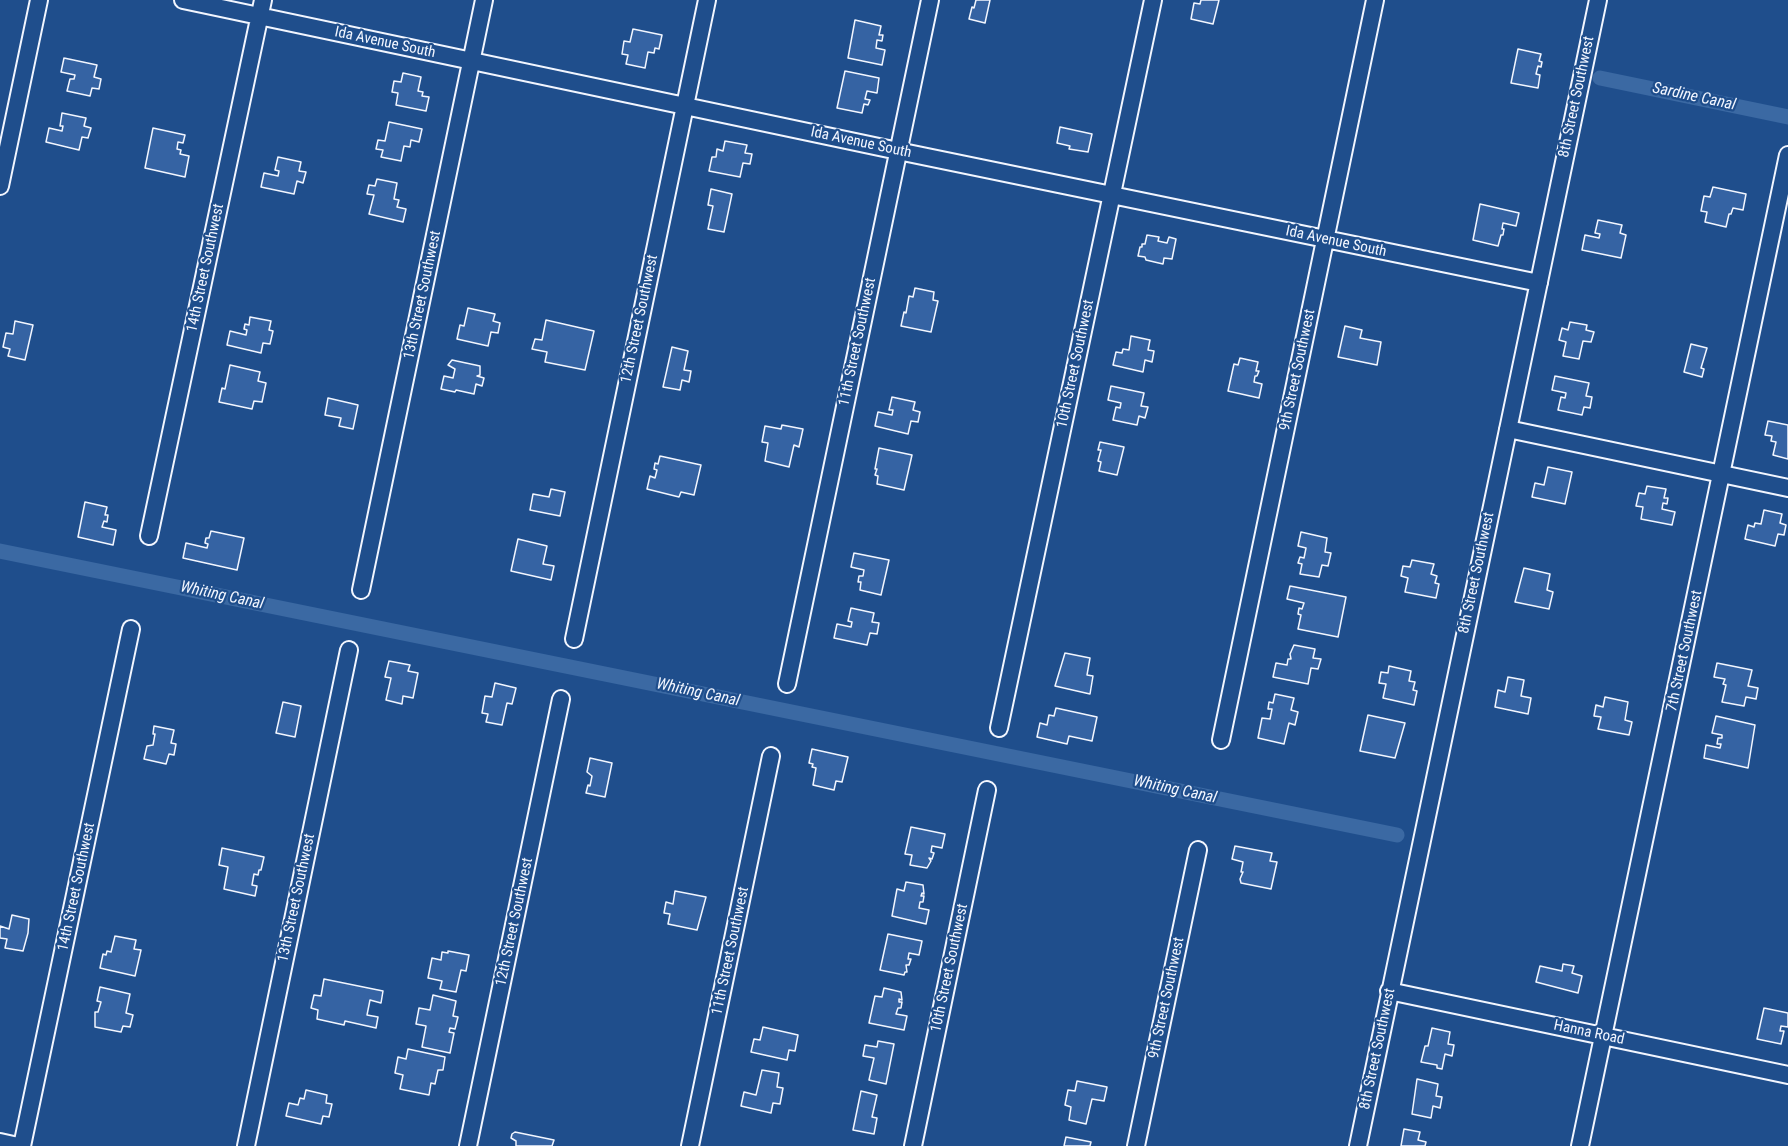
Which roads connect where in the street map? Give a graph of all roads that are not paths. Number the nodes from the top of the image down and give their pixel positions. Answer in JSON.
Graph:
{"nodes":[{"id":1,"x":39,"y":0,"type":"edge"},
{"id":2,"x":183,"y":0,"type":"edge"},
{"id":3,"x":484,"y":0,"type":"edge"},
{"id":4,"x":707,"y":0,"type":"edge"},
{"id":5,"x":930,"y":0,"type":"edge"},
{"id":6,"x":1153,"y":0,"type":"edge"},
{"id":7,"x":1375,"y":0,"type":"edge"},
{"id":8,"x":1598,"y":0,"type":"edge"},
{"id":9,"x":261,"y":8,"type":"edge"},
{"id":10,"x":472,"y":61,"type":"junction"},
{"id":11,"x":685,"y":106,"type":"junction"},
{"id":12,"x":898,"y":151,"type":"junction"},
{"id":13,"x":1788,"y":155,"type":"edge"},
{"id":14,"x":0,"y":186,"type":"edge"},
{"id":15,"x":1112,"y":195,"type":"junction"},
{"id":16,"x":1325,"y":240,"type":"junction"},
{"id":17,"x":1539,"y":283,"type":"junction"},
{"id":18,"x":1508,"y":429,"type":"junction"},
{"id":19,"x":1722,"y":474,"type":"junction"},
{"id":20,"x":1788,"y":488,"type":"edge"},
{"id":21,"x":150,"y":536,"type":"dead end"},
{"id":22,"x":361,"y":590,"type":"dead end"},
{"id":23,"x":131,"y":629,"type":"dead end"},
{"id":24,"x":574,"y":639,"type":"dead end"},
{"id":25,"x":349,"y":650,"type":"dead end"},
{"id":26,"x":787,"y":684,"type":"dead end"},
{"id":27,"x":561,"y":699,"type":"dead end"},
{"id":28,"x":999,"y":728,"type":"dead end"},
{"id":29,"x":1221,"y":740,"type":"dead end"},
{"id":30,"x":771,"y":756,"type":"dead end"},
{"id":31,"x":987,"y":790,"type":"dead end"},
{"id":32,"x":1198,"y":850,"type":"dead end"},
{"id":33,"x":1389,"y":991,"type":"junction"},
{"id":34,"x":1603,"y":1036,"type":"junction"},
{"id":35,"x":1788,"y":1075,"type":"edge"},
{"id":36,"x":0,"y":1142,"type":"edge"},
{"id":37,"x":20,"y":1146,"type":"edge"},
{"id":38,"x":246,"y":1146,"type":"edge"},
{"id":39,"x":468,"y":1146,"type":"edge"},
{"id":40,"x":690,"y":1146,"type":"edge"},
{"id":41,"x":913,"y":1146,"type":"edge"},
{"id":42,"x":1136,"y":1146,"type":"edge"},
{"id":43,"x":1358,"y":1146,"type":"edge"},
{"id":44,"x":1580,"y":1146,"type":"edge"}],
"edges":[{"from":1,"to":14,"type":"street"},
{"from":2,"to":9,"type":"street","name":"Ida Avenue South"},
{"from":3,"to":10,"type":"street","name":"13th Street Southwest"},
{"from":4,"to":11,"type":"street","name":"12th Street Southwest"},
{"from":5,"to":12,"type":"street","name":"11th Street Southwest"},
{"from":6,"to":15,"type":"street","name":"10th Street Southwest"},
{"from":7,"to":16,"type":"street","name":"9th Street Southwest"},
{"from":8,"to":17,"type":"street","name":"8th Street Southwest"},
{"from":9,"to":10,"type":"street","name":"Ida Avenue South"},
{"from":9,"to":21,"type":"street","name":"14th Street Southwest"},
{"from":10,"to":11,"type":"street","name":"Ida Avenue South"},
{"from":10,"to":22,"type":"street","name":"13th Street Southwest"},
{"from":11,"to":12,"type":"street","name":"Ida Avenue South"},
{"from":11,"to":24,"type":"street","name":"12th Street Southwest"},
{"from":12,"to":15,"type":"street","name":"Ida Avenue South"},
{"from":12,"to":26,"type":"street","name":"11th Street Southwest"},
{"from":13,"to":19,"type":"street","name":"7th Street Southwest"},
{"from":15,"to":16,"type":"street","name":"Ida Avenue South"},
{"from":15,"to":28,"type":"street","name":"10th Street Southwest"},
{"from":16,"to":17,"type":"street","name":"Ida Avenue South"},
{"from":16,"to":29,"type":"street","name":"9th Street Southwest"},
{"from":17,"to":18,"type":"street","name":"8th Street Southwest"},
{"from":18,"to":19,"type":"street"},
{"from":18,"to":33,"type":"street","name":"8th Street Southwest"},
{"from":19,"to":20,"type":"street"},
{"from":19,"to":34,"type":"street","name":"7th Street Southwest"},
{"from":23,"to":37,"type":"street","name":"14th Street Southwest"},
{"from":25,"to":38,"type":"street","name":"13th Street Southwest"},
{"from":27,"to":39,"type":"street","name":"12th Street Southwest"},
{"from":30,"to":40,"type":"street","name":"11th Street Southwest"},
{"from":31,"to":41,"type":"street","name":"10th Street Southwest"},
{"from":32,"to":42,"type":"street","name":"9th Street Southwest"},
{"from":33,"to":34,"type":"street","name":"Hanna Road"},
{"from":33,"to":43,"type":"street","name":"8th Street Southwest"},
{"from":34,"to":35,"type":"street","name":"Hanna Road"},
{"from":34,"to":44,"type":"street","name":"7th Street Southwest"},
{"from":36,"to":37,"type":"street"}]}
